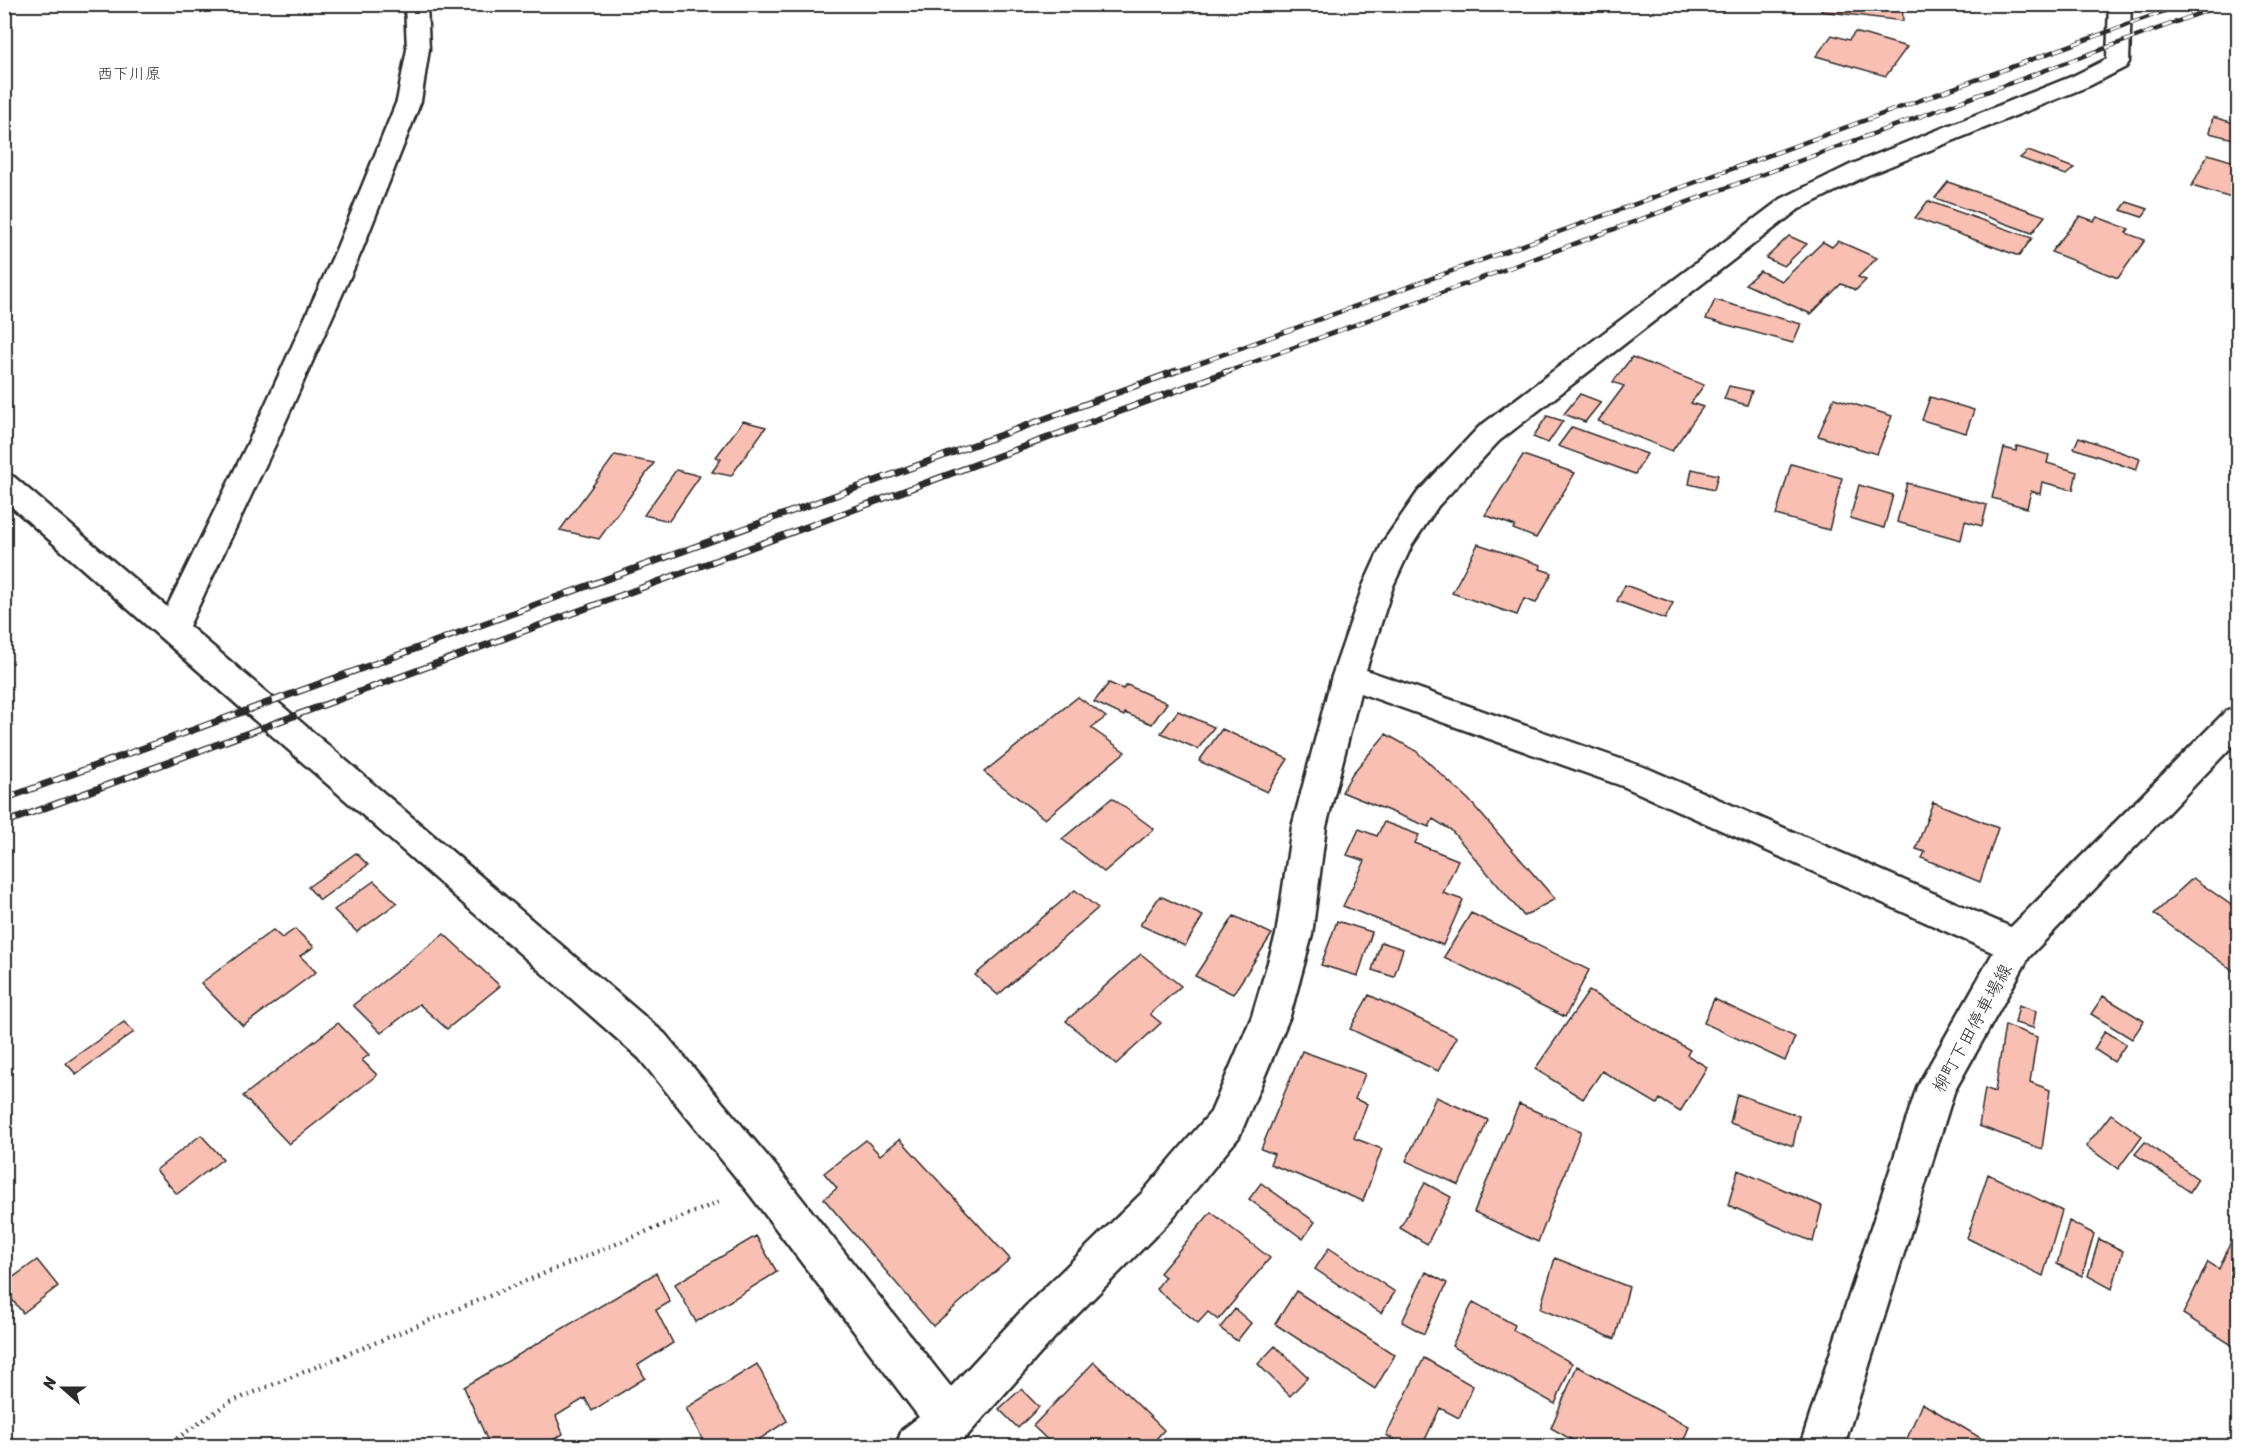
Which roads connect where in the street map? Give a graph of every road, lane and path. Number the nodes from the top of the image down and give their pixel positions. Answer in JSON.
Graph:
{"nodes":[{"id":1,"x":416,"y":4,"type":"edge"},
{"id":2,"x":2120,"y":4,"type":"edge"},
{"id":3,"x":4,"y":484,"type":"edge"},
{"id":4,"x":172,"y":628,"type":"junction"},
{"id":5,"x":1348,"y":676,"type":"junction"},
{"id":6,"x":2238,"y":720,"type":"edge"},
{"id":7,"x":2016,"y":946,"type":"junction"},
{"id":8,"x":765,"y":1183,"type":"junction"},
{"id":9,"x":934,"y":1434,"type":"edge"},
{"id":10,"x":166,"y":1446,"type":"edge"},
{"id":11,"x":1822,"y":1446,"type":"edge"}],
"edges":[{"from":1,"to":4,"type":"street"},
{"from":2,"to":5,"type":"street"},
{"from":3,"to":4,"type":"street"},
{"from":4,"to":8,"type":"street"},
{"from":5,"to":7,"type":"street"},
{"from":5,"to":9,"type":"street"},
{"from":6,"to":7,"type":"street","name":"柳町下田停車場線"},
{"from":7,"to":11,"type":"street","name":"柳町下田停車場線"},
{"from":8,"to":9,"type":"street"},
{"from":8,"to":10,"type":"path"}]}
